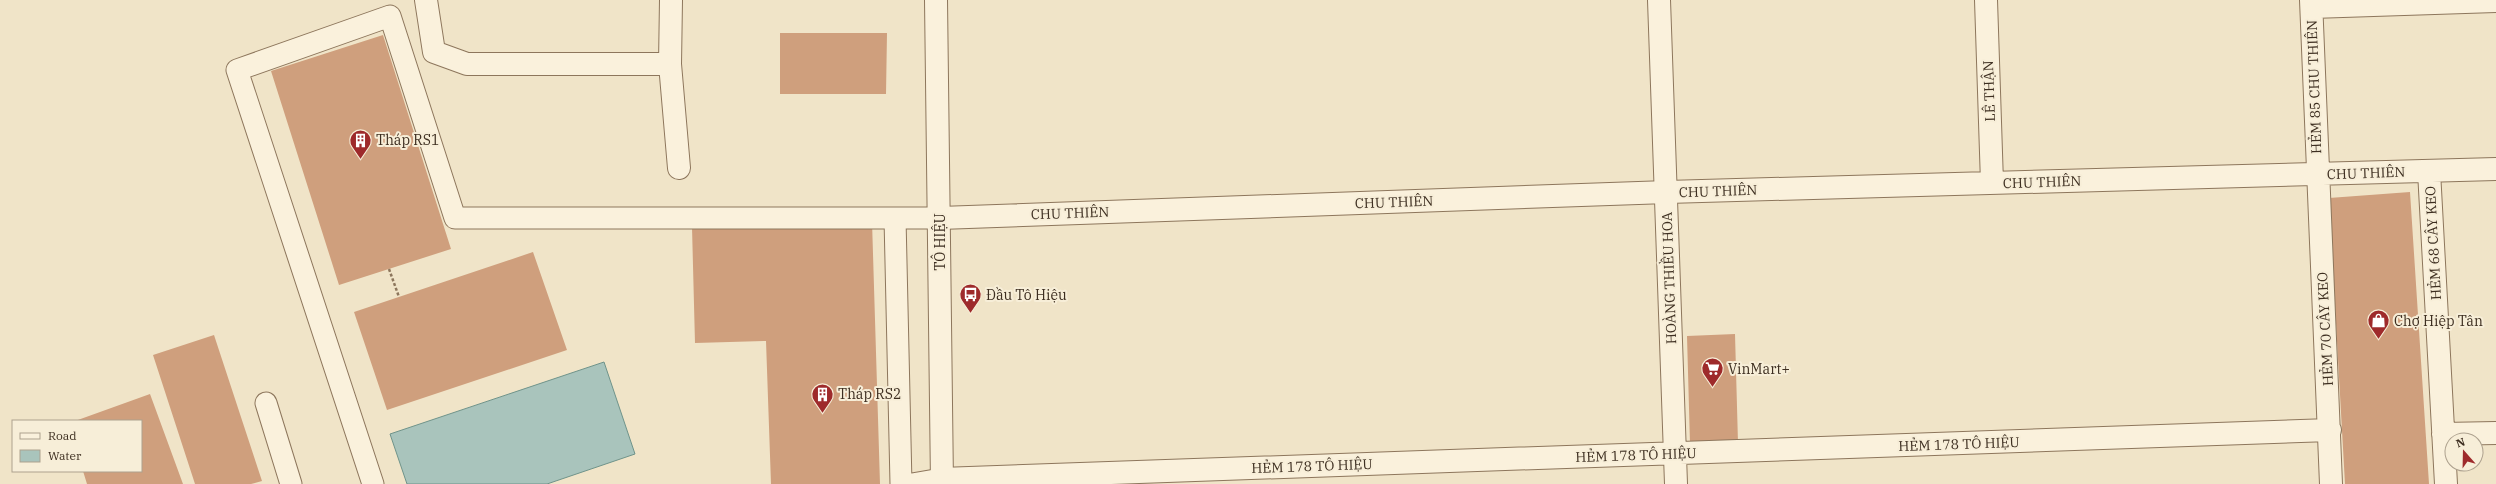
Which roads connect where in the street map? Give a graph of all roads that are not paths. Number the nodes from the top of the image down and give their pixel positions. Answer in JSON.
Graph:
{"nodes":[{"id":1,"x":426,"y":0,"type":"edge"},
{"id":2,"x":671,"y":0,"type":"edge"},
{"id":3,"x":936,"y":0,"type":"edge"},
{"id":4,"x":1659,"y":0,"type":"edge"},
{"id":5,"x":1986,"y":0,"type":"edge"},
{"id":6,"x":2496,"y":1,"type":"edge"},
{"id":7,"x":2311,"y":3,"type":"edge"},
{"id":8,"x":670,"y":64,"type":"junction"},
{"id":9,"x":679,"y":168,"type":"dead end"},
{"id":10,"x":2496,"y":169,"type":"edge"},
{"id":11,"x":2428,"y":171,"type":"junction"},
{"id":12,"x":2317,"y":174,"type":"junction"},
{"id":13,"x":1992,"y":183,"type":"junction"},
{"id":14,"x":1667,"y":192,"type":"junction"},
{"id":15,"x":895,"y":218,"type":"junction"},
{"id":16,"x":940,"y":218,"type":"junction"},
{"id":17,"x":266,"y":403,"type":"dead end"},
{"id":18,"x":2330,"y":430,"type":"junction"},
{"id":19,"x":2496,"y":432,"type":"edge"},
{"id":20,"x":2443,"y":434,"type":"junction"},
{"id":21,"x":1675,"y":454,"type":"junction"},
{"id":22,"x":942,"y":481,"type":"edge"},
{"id":23,"x":291,"y":484,"type":"edge"},
{"id":24,"x":373,"y":484,"type":"edge"},
{"id":25,"x":901,"y":484,"type":"edge"},
{"id":26,"x":912,"y":484,"type":"edge"},
{"id":27,"x":1676,"y":484,"type":"edge"},
{"id":28,"x":2331,"y":484,"type":"edge"},
{"id":29,"x":2446,"y":484,"type":"edge"}],
"edges":[{"from":1,"to":8,"type":"street"},
{"from":2,"to":8,"type":"street"},
{"from":3,"to":16,"type":"street","name":"TÔ HIỆU"},
{"from":4,"to":14,"type":"street","name":"HOÀNG THIỀU HOA"},
{"from":5,"to":13,"type":"street","name":"LÊ THẬN"},
{"from":6,"to":7,"type":"street"},
{"from":7,"to":12,"type":"street","name":"HẺM 85 CHU THIÊN"},
{"from":8,"to":9,"type":"street"},
{"from":10,"to":11,"type":"street","name":"CHU THIÊN"},
{"from":11,"to":12,"type":"street","name":"CHU THIÊN"},
{"from":11,"to":20,"type":"street","name":"HẺM 68 CÂY KEO"},
{"from":12,"to":13,"type":"street","name":"CHU THIÊN"},
{"from":12,"to":18,"type":"street","name":"HẺM 70 CÂY KEO"},
{"from":13,"to":14,"type":"street","name":"CHU THIÊN"},
{"from":14,"to":16,"type":"street","name":"CHU THIÊN"},
{"from":14,"to":21,"type":"street","name":"HOÀNG THIỀU HOA"},
{"from":15,"to":16,"type":"lane"},
{"from":15,"to":24,"type":"lane"},
{"from":15,"to":25,"type":"lane"},
{"from":16,"to":22,"type":"street","name":"TÔ HIỆU"},
{"from":17,"to":23,"type":"lane"},
{"from":18,"to":21,"type":"street","name":"HẺM 178 TÔ HIỆU"},
{"from":18,"to":28,"type":"street","name":"HẺM 70 CÂY KEO"},
{"from":19,"to":20,"type":"street"},
{"from":20,"to":29,"type":"street","name":"HẺM 68 CÂY KEO"},
{"from":21,"to":22,"type":"street","name":"HẺM 178 TÔ HIỆU"},
{"from":21,"to":27,"type":"street","name":"HOÀNG THIỀU HOA"},
{"from":22,"to":26,"type":"lane"}]}
